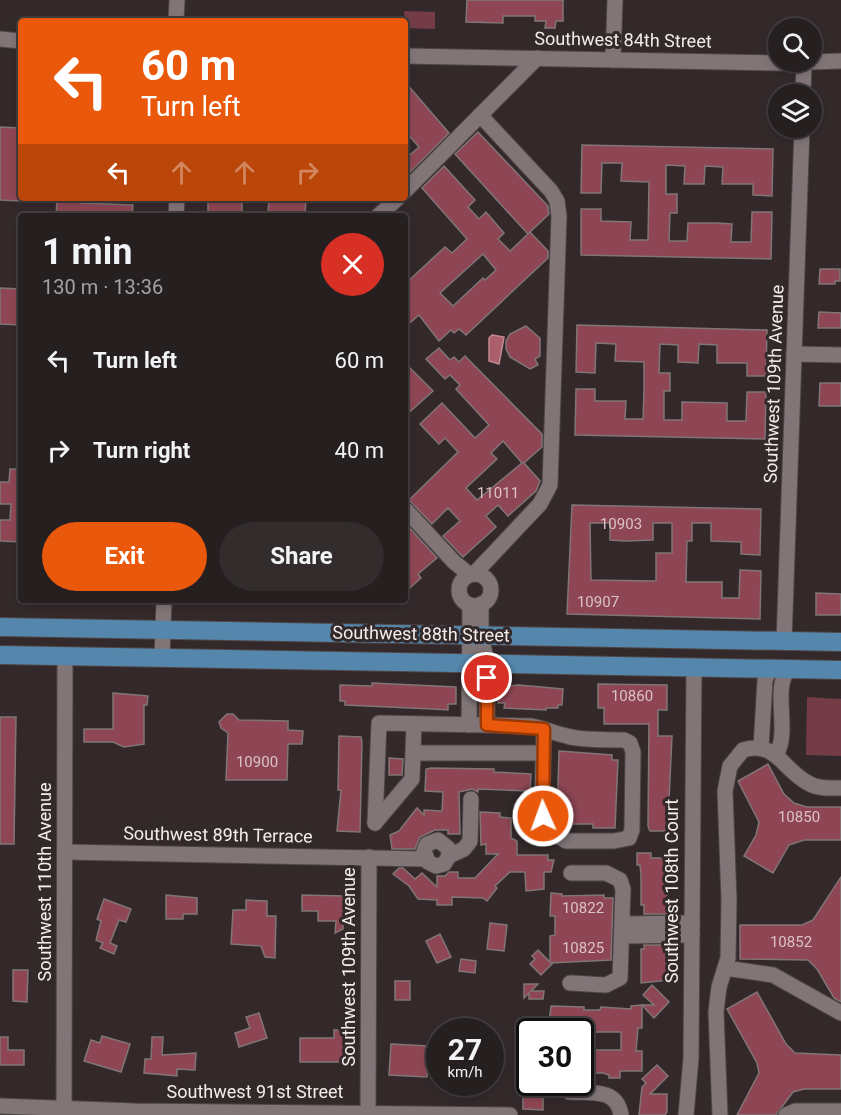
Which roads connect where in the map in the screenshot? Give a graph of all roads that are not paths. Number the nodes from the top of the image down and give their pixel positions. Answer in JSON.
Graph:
{"nodes":[{"id":1,"x":177,"y":0,"type":"edge"},
{"id":2,"x":615,"y":0,"type":"edge"},
{"id":3,"x":176,"y":18,"type":"edge"},
{"id":4,"x":0,"y":39,"type":"edge"},
{"id":5,"x":18,"y":40,"type":"edge"},
{"id":6,"x":408,"y":56,"type":"edge"},
{"id":7,"x":537,"y":58,"type":"junction"},
{"id":8,"x":614,"y":60,"type":"junction"},
{"id":9,"x":841,"y":61,"type":"edge"},
{"id":10,"x":768,"y":62,"type":"edge"},
{"id":11,"x":822,"y":62,"type":"edge"},
{"id":12,"x":480,"y":115,"type":"junction"},
{"id":13,"x":802,"y":138,"type":"edge"},
{"id":14,"x":408,"y":188,"type":"edge"},
{"id":15,"x":395,"y":201,"type":"edge"},
{"id":16,"x":381,"y":213,"type":"edge"},
{"id":17,"x":794,"y":354,"type":"junction"},
{"id":18,"x":841,"y":355,"type":"edge"},
{"id":19,"x":408,"y":512,"type":"edge"},
{"id":20,"x":472,"y":575,"type":"junction"},
{"id":21,"x":164,"y":603,"type":"edge"},
{"id":22,"x":476,"y":604,"type":"junction"},
{"id":23,"x":0,"y":627,"type":"edge"},
{"id":24,"x":163,"y":630,"type":"junction"},
{"id":25,"x":475,"y":635,"type":"junction"},
{"id":26,"x":784,"y":641,"type":"junction"},
{"id":27,"x":814,"y":642,"type":"junction"},
{"id":28,"x":841,"y":642,"type":"edge"},
{"id":29,"x":0,"y":655,"type":"edge"},
{"id":30,"x":65,"y":656,"type":"junction"},
{"id":31,"x":162,"y":658,"type":"junction"},
{"id":32,"x":478,"y":663,"type":"junction"},
{"id":33,"x":694,"y":667,"type":"junction"},
{"id":34,"x":742,"y":668,"type":"junction"},
{"id":35,"x":770,"y":669,"type":"junction"},
{"id":36,"x":789,"y":669,"type":"junction"},
{"id":37,"x":841,"y":670,"type":"edge"},
{"id":38,"x":470,"y":699,"type":"junction"},
{"id":39,"x":487,"y":701,"type":"junction"},
{"id":40,"x":765,"y":717,"type":"junction"},
{"id":41,"x":782,"y":718,"type":"junction"},
{"id":42,"x":414,"y":724,"type":"junction"},
{"id":43,"x":469,"y":724,"type":"junction"},
{"id":44,"x":487,"y":725,"type":"junction"},
{"id":45,"x":544,"y":729,"type":"junction"},
{"id":46,"x":761,"y":748,"type":"junction"},
{"id":47,"x":414,"y":753,"type":"junction"},
{"id":48,"x":543,"y":753,"type":"junction"},
{"id":49,"x":776,"y":755,"type":"junction"},
{"id":50,"x":377,"y":782,"type":"junction"},
{"id":51,"x":841,"y":788,"type":"edge"},
{"id":52,"x":402,"y":794,"type":"junction"},
{"id":53,"x":471,"y":799,"type":"dead end"},
{"id":54,"x":65,"y":852,"type":"junction"},
{"id":55,"x":369,"y":857,"type":"junction"},
{"id":56,"x":571,"y":873,"type":"dead end"},
{"id":57,"x":692,"y":929,"type":"junction"},
{"id":58,"x":622,"y":930,"type":"junction"},
{"id":59,"x":725,"y":968,"type":"junction"},
{"id":60,"x":570,"y":983,"type":"dead end"},
{"id":61,"x":841,"y":1012,"type":"edge"},
{"id":62,"x":594,"y":1093,"type":"edge"},
{"id":63,"x":0,"y":1106,"type":"edge"},
{"id":64,"x":64,"y":1108,"type":"junction"},
{"id":65,"x":841,"y":1111,"type":"edge"},
{"id":66,"x":368,"y":1113,"type":"junction"},
{"id":67,"x":510,"y":1115,"type":"edge"},
{"id":68,"x":621,"y":1115,"type":"edge"},
{"id":69,"x":686,"y":1115,"type":"edge"},
{"id":70,"x":720,"y":1115,"type":"edge"},
{"id":71,"x":786,"y":1115,"type":"edge"}],
"edges":[{"from":1,"to":3,"type":"street"},
{"from":2,"to":8,"type":"street"},
{"from":4,"to":5,"type":"street"},
{"from":6,"to":7,"type":"street","name":"Southwest 84th Street"},
{"from":7,"to":8,"type":"street","name":"Southwest 84th Street"},
{"from":7,"to":12,"type":"street"},
{"from":8,"to":10,"type":"street","name":"Southwest 84th Street"},
{"from":9,"to":11,"type":"street","name":"Southwest 84th Street"},
{"from":12,"to":14,"type":"street"},
{"from":12,"to":20,"type":"street"},
{"from":13,"to":17,"type":"street","name":"Southwest 109th Avenue"},
{"from":15,"to":16,"type":"street"},
{"from":17,"to":18,"type":"street"},
{"from":17,"to":26,"type":"street","name":"Southwest 109th Avenue"},
{"from":19,"to":20,"type":"street"},
{"from":20,"to":22,"type":"street"},
{"from":20,"to":22,"type":"street"},
{"from":21,"to":24,"type":"street"},
{"from":22,"to":25,"type":"street"},
{"from":23,"to":24,"type":"main road","name":"Southwest 88th Street"},
{"from":24,"to":25,"type":"main road","name":"Southwest 88th Street"},
{"from":24,"to":31,"type":"street"},
{"from":25,"to":26,"type":"main road","name":"Southwest 88th Street"},
{"from":25,"to":32,"type":"street"},
{"from":26,"to":27,"type":"main road","name":"Southwest 88th Street"},
{"from":26,"to":34,"type":"main road"},
{"from":27,"to":28,"type":"main road","name":"Southwest 88th Street"},
{"from":27,"to":35,"type":"main road"},
{"from":29,"to":30,"type":"main road","name":"Southwest 88th Street"},
{"from":30,"to":31,"type":"main road","name":"Southwest 88th Street"},
{"from":30,"to":54,"type":"street","name":"Southwest 110th Avenue"},
{"from":31,"to":32,"type":"main road","name":"Southwest 88th Street"},
{"from":32,"to":33,"type":"main road","name":"Southwest 88th Street"},
{"from":32,"to":38,"type":"street"},
{"from":32,"to":39,"type":"street"},
{"from":33,"to":34,"type":"main road","name":"Southwest 88th Street"},
{"from":33,"to":57,"type":"street","name":"Southwest 108th Court"},
{"from":34,"to":35,"type":"main road","name":"Southwest 88th Street"},
{"from":35,"to":36,"type":"main road","name":"Southwest 88th Street"},
{"from":35,"to":40,"type":"street"},
{"from":36,"to":37,"type":"main road","name":"Southwest 88th Street"},
{"from":36,"to":41,"type":"street"},
{"from":38,"to":39,"type":"street"},
{"from":38,"to":43,"type":"street"},
{"from":39,"to":44,"type":"street"},
{"from":40,"to":41,"type":"street"},
{"from":40,"to":46,"type":"street"},
{"from":41,"to":49,"type":"street"},
{"from":42,"to":43,"type":"street"},
{"from":42,"to":47,"type":"street"},
{"from":42,"to":50,"type":"street"},
{"from":43,"to":44,"type":"street"},
{"from":44,"to":45,"type":"street"},
{"from":45,"to":48,"type":"street"},
{"from":45,"to":48,"type":"street"},
{"from":46,"to":49,"type":"street"},
{"from":46,"to":59,"type":"street"},
{"from":47,"to":48,"type":"street"},
{"from":47,"to":52,"type":"street"},
{"from":49,"to":51,"type":"street"},
{"from":50,"to":52,"type":"street"},
{"from":50,"to":52,"type":"street"},
{"from":53,"to":55,"type":"street","name":"Southwest 89th Terrace"},
{"from":54,"to":55,"type":"street","name":"Southwest 89th Terrace"},
{"from":54,"to":64,"type":"street","name":"Southwest 110th Avenue"},
{"from":55,"to":66,"type":"street","name":"Southwest 109th Avenue"},
{"from":56,"to":58,"type":"street"},
{"from":57,"to":58,"type":"street"},
{"from":57,"to":69,"type":"street","name":"Southwest 108th Court"},
{"from":58,"to":60,"type":"street"},
{"from":59,"to":61,"type":"street"},
{"from":59,"to":70,"type":"street"},
{"from":62,"to":68,"type":"street"},
{"from":63,"to":64,"type":"street","name":"Southwest 91st Street"},
{"from":64,"to":66,"type":"street","name":"Southwest 91st Street"},
{"from":65,"to":71,"type":"street"},
{"from":66,"to":67,"type":"street","name":"Southwest 91st Street"}]}
